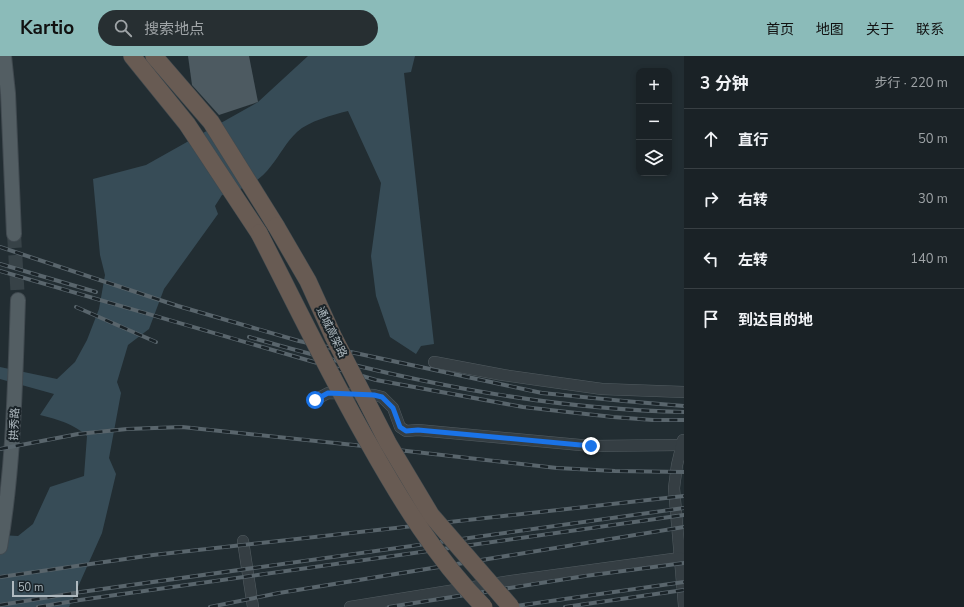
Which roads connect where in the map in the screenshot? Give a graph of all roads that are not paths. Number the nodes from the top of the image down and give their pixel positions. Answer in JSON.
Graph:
{"nodes":[{"id":1,"x":4,"y":56,"type":"edge"},
{"id":2,"x":132,"y":56,"type":"edge"},
{"id":3,"x":154,"y":56,"type":"edge"},
{"id":4,"x":14,"y":234,"type":"tunnel mouth"},
{"id":5,"x":18,"y":300,"type":"tunnel mouth"},
{"id":6,"x":434,"y":362,"type":"dead end"},
{"id":7,"x":684,"y":392,"type":"edge"},
{"id":8,"x":315,"y":400,"type":"dead end"},
{"id":9,"x":683,"y":442,"type":"edge"},
{"id":10,"x":243,"y":541,"type":"dead end"},
{"id":11,"x":0,"y":547,"type":"edge"},
{"id":12,"x":680,"y":558,"type":"junction"},
{"id":13,"x":684,"y":606,"type":"edge"},
{"id":14,"x":252,"y":607,"type":"edge"},
{"id":15,"x":350,"y":607,"type":"edge"},
{"id":16,"x":484,"y":607,"type":"edge"},
{"id":17,"x":511,"y":607,"type":"edge"}],
"edges":[{"from":1,"to":4,"type":"main road"},
{"from":2,"to":16,"type":"highway","name":"通城高架路","bridge":true},
{"from":3,"to":17,"type":"highway","name":"通城高架路","bridge":true},
{"from":5,"to":11,"type":"main road","name":"拱秀路"},
{"from":6,"to":7,"type":"street"},
{"from":8,"to":9,"type":"street"},
{"from":9,"to":12,"type":"street"},
{"from":10,"to":14,"type":"street"},
{"from":12,"to":13,"type":"street"},
{"from":12,"to":15,"type":"street"}]}
